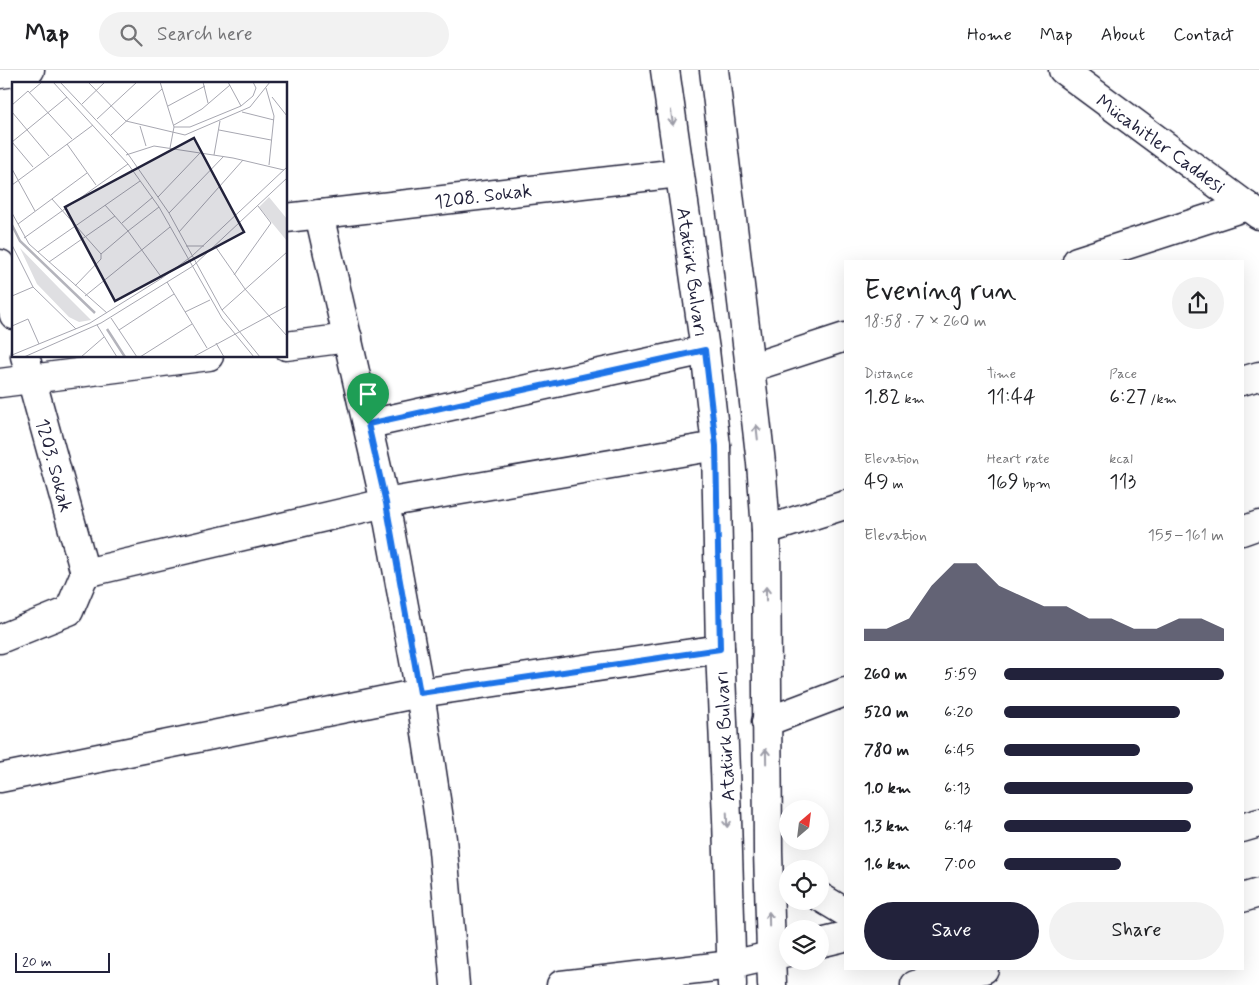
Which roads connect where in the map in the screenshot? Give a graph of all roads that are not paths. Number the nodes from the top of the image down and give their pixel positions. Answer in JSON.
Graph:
{"nodes":[{"id":1,"x":30,"y":70,"type":"edge"},
{"id":2,"x":665,"y":70,"type":"edge"},
{"id":3,"x":714,"y":70,"type":"edge"},
{"id":4,"x":1063,"y":70,"type":"edge"},
{"id":5,"x":0,"y":74,"type":"edge"},
{"id":6,"x":679,"y":173,"type":"junction"},
{"id":7,"x":1253,"y":210,"type":"edge"},
{"id":8,"x":319,"y":214,"type":"junction"},
{"id":9,"x":288,"y":218,"type":"edge"},
{"id":10,"x":1080,"y":260,"type":"edge"},
{"id":11,"x":0,"y":264,"type":"edge"},
{"id":12,"x":12,"y":307,"type":"edge"},
{"id":13,"x":844,"y":337,"type":"edge"},
{"id":14,"x":348,"y":338,"type":"junction"},
{"id":15,"x":288,"y":346,"type":"edge"},
{"id":16,"x":705,"y":350,"type":"junction"},
{"id":17,"x":179,"y":358,"type":"edge"},
{"id":18,"x":28,"y":368,"type":"edge"},
{"id":19,"x":750,"y":368,"type":"junction"},
{"id":20,"x":1259,"y":376,"type":"edge"},
{"id":21,"x":1244,"y":380,"type":"edge"},
{"id":22,"x":0,"y":383,"type":"edge"},
{"id":23,"x":368,"y":424,"type":"junction"},
{"id":24,"x":716,"y":446,"type":"junction"},
{"id":25,"x":386,"y":503,"type":"junction"},
{"id":26,"x":844,"y":505,"type":"edge"},
{"id":27,"x":1259,"y":525,"type":"edge"},
{"id":28,"x":766,"y":530,"type":"junction"},
{"id":29,"x":1244,"y":530,"type":"edge"},
{"id":30,"x":85,"y":573,"type":"junction"},
{"id":31,"x":0,"y":639,"type":"edge"},
{"id":32,"x":720,"y":649,"type":"junction"},
{"id":33,"x":844,"y":692,"type":"edge"},
{"id":34,"x":420,"y":693,"type":"junction"},
{"id":35,"x":766,"y":722,"type":"junction"},
{"id":36,"x":0,"y":778,"type":"edge"},
{"id":37,"x":1259,"y":823,"type":"edge"},
{"id":38,"x":1244,"y":827,"type":"edge"},
{"id":39,"x":768,"y":852,"type":"junction"},
{"id":40,"x":779,"y":862,"type":"edge"},
{"id":41,"x":1259,"y":893,"type":"edge"},
{"id":42,"x":1244,"y":897,"type":"edge"},
{"id":43,"x":829,"y":902,"type":"edge"},
{"id":44,"x":844,"y":911,"type":"edge"},
{"id":45,"x":844,"y":937,"type":"edge"},
{"id":46,"x":829,"y":941,"type":"edge"},
{"id":47,"x":779,"y":954,"type":"edge"},
{"id":48,"x":980,"y":970,"type":"edge"},
{"id":49,"x":988,"y":970,"type":"edge"},
{"id":50,"x":732,"y":975,"type":"edge"},
{"id":51,"x":455,"y":985,"type":"edge"},
{"id":52,"x":561,"y":985,"type":"edge"},
{"id":53,"x":772,"y":985,"type":"edge"},
{"id":54,"x":915,"y":985,"type":"edge"},
{"id":55,"x":989,"y":985,"type":"edge"}],
"edges":[{"from":1,"to":5,"type":"street"},
{"from":2,"to":6,"type":"street","name":"Atatürk Bulvarı","one_way":true},
{"from":3,"to":19,"type":"street"},
{"from":4,"to":7,"type":"street","name":"Mücahitler Caddesi"},
{"from":6,"to":8,"type":"street","name":"1208. Sokak"},
{"from":6,"to":16,"type":"street","name":"Atatürk Bulvarı"},
{"from":7,"to":10,"type":"street"},
{"from":8,"to":9,"type":"street","name":"1208. Sokak"},
{"from":8,"to":14,"type":"street"},
{"from":11,"to":12,"type":"street"},
{"from":13,"to":19,"type":"street"},
{"from":14,"to":15,"type":"street"},
{"from":14,"to":23,"type":"street"},
{"from":16,"to":23,"type":"street"},
{"from":16,"to":24,"type":"street","name":"Atatürk Bulvarı"},
{"from":17,"to":18,"type":"street"},
{"from":18,"to":22,"type":"street"},
{"from":18,"to":30,"type":"street","name":"1203. Sokak"},
{"from":28,"to":19,"type":"street","one_way":true},
{"from":20,"to":21,"type":"street"},
{"from":23,"to":25,"type":"street"},
{"from":24,"to":25,"type":"street"},
{"from":24,"to":32,"type":"street","name":"Atatürk Bulvarı"},
{"from":25,"to":30,"type":"street"},
{"from":25,"to":34,"type":"street"},
{"from":26,"to":28,"type":"street"},
{"from":27,"to":29,"type":"street"},
{"from":35,"to":28,"type":"street","one_way":true},
{"from":30,"to":31,"type":"street"},
{"from":32,"to":34,"type":"street"},
{"from":32,"to":50,"type":"street","name":"Atatürk Bulvarı","one_way":true},
{"from":33,"to":35,"type":"street"},
{"from":34,"to":36,"type":"street"},
{"from":34,"to":51,"type":"street"},
{"from":39,"to":35,"type":"street","one_way":true},
{"from":37,"to":38,"type":"street"},
{"from":39,"to":40,"type":"street"},
{"from":47,"to":39,"type":"street","one_way":true},
{"from":41,"to":42,"type":"street"},
{"from":43,"to":44,"type":"street"},
{"from":45,"to":46,"type":"street"},
{"from":47,"to":50,"type":"street"},
{"from":47,"to":53,"type":"street"},
{"from":48,"to":54,"type":"street"},
{"from":49,"to":55,"type":"street"},
{"from":50,"to":52,"type":"street"}]}
